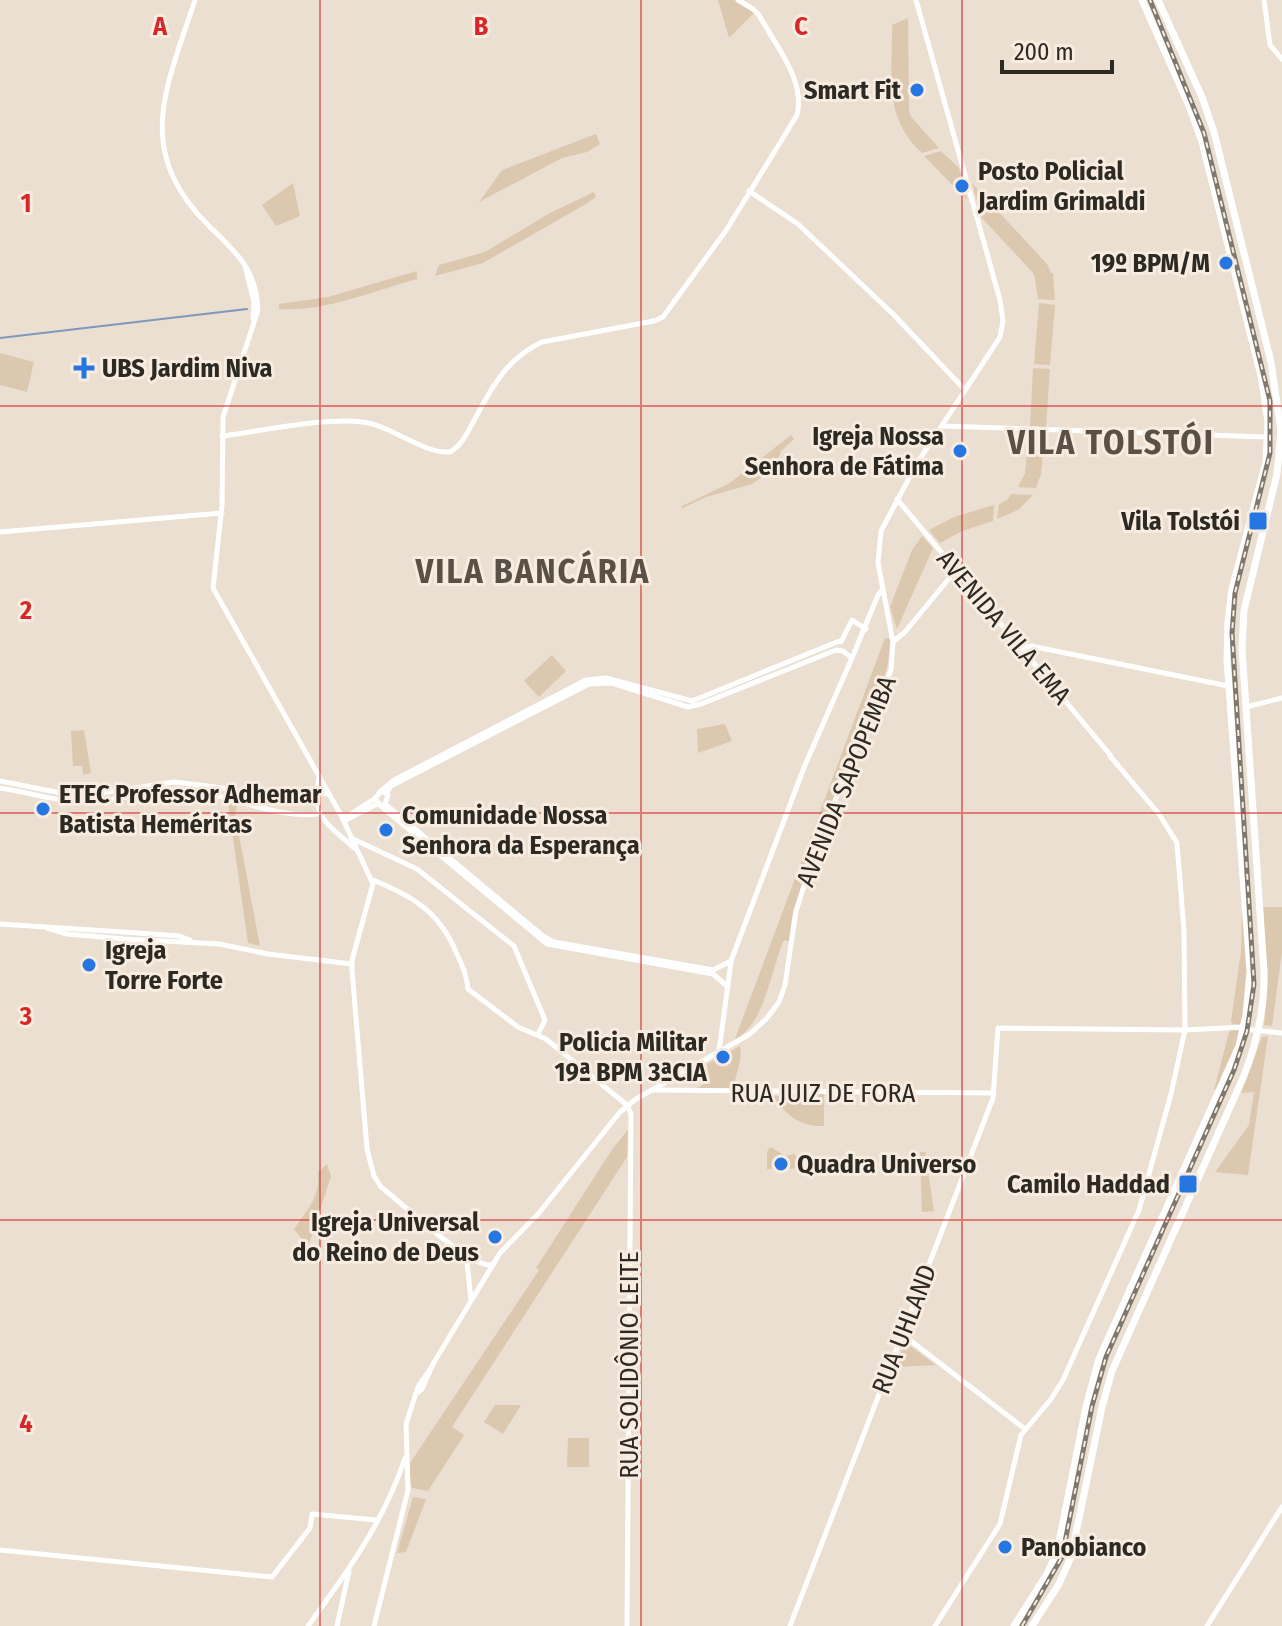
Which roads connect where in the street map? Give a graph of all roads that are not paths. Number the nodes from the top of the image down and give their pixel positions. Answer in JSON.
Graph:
{"nodes":[{"id":1,"x":195,"y":0,"type":"edge"},
{"id":2,"x":738,"y":0,"type":"edge"},
{"id":3,"x":916,"y":0,"type":"edge"},
{"id":4,"x":1142,"y":0,"type":"edge"},
{"id":5,"x":1158,"y":0,"type":"edge"},
{"id":6,"x":1264,"y":0,"type":"edge"},
{"id":7,"x":1282,"y":59,"type":"edge"},
{"id":8,"x":1206,"y":117,"type":"dead end"},
{"id":9,"x":1197,"y":126,"type":"junction"},
{"id":10,"x":749,"y":191,"type":"junction"},
{"id":11,"x":1276,"y":385,"type":"junction"},
{"id":12,"x":1264,"y":389,"type":"junction"},
{"id":13,"x":965,"y":390,"type":"junction"},
{"id":14,"x":1279,"y":407,"type":"junction"},
{"id":15,"x":1267,"y":408,"type":"junction"},
{"id":16,"x":942,"y":426,"type":"junction"},
{"id":17,"x":221,"y":436,"type":"junction"},
{"id":18,"x":1268,"y":437,"type":"junction"},
{"id":19,"x":1282,"y":438,"type":"edge"},
{"id":20,"x":1266,"y":465,"type":"junction"},
{"id":21,"x":1278,"y":467,"type":"junction"},
{"id":22,"x":897,"y":499,"type":"junction"},
{"id":23,"x":222,"y":513,"type":"junction"},
{"id":24,"x":0,"y":532,"type":"edge"},
{"id":25,"x":956,"y":570,"type":"junction"},
{"id":26,"x":1233,"y":586,"type":"junction"},
{"id":27,"x":1249,"y":589,"type":"junction"},
{"id":28,"x":882,"y":590,"type":"junction"},
{"id":29,"x":884,"y":600,"type":"junction"},
{"id":30,"x":875,"y":606,"type":"junction"},
{"id":31,"x":866,"y":629,"type":"junction"},
{"id":32,"x":842,"y":640,"type":"junction"},
{"id":33,"x":893,"y":642,"type":"junction"},
{"id":34,"x":1021,"y":648,"type":"junction"},
{"id":35,"x":843,"y":651,"type":"junction"},
{"id":36,"x":852,"y":658,"type":"junction"},
{"id":37,"x":1227,"y":690,"type":"junction"},
{"id":38,"x":1245,"y":696,"type":"junction"},
{"id":39,"x":1282,"y":698,"type":"edge"},
{"id":40,"x":1258,"y":703,"type":"junction"},
{"id":41,"x":1246,"y":710,"type":"junction"},
{"id":42,"x":319,"y":779,"type":"junction"},
{"id":43,"x":0,"y":781,"type":"edge"},
{"id":44,"x":24,"y":785,"type":"junction"},
{"id":45,"x":0,"y":788,"type":"edge"},
{"id":46,"x":14,"y":790,"type":"junction"},
{"id":47,"x":317,"y":790,"type":"junction"},
{"id":48,"x":304,"y":791,"type":"junction"},
{"id":49,"x":387,"y":793,"type":"junction"},
{"id":50,"x":331,"y":798,"type":"junction"},
{"id":51,"x":379,"y":801,"type":"junction"},
{"id":52,"x":318,"y":814,"type":"junction"},
{"id":53,"x":343,"y":818,"type":"junction"},
{"id":54,"x":342,"y":835,"type":"junction"},
{"id":55,"x":351,"y":838,"type":"junction"},
{"id":56,"x":358,"y":852,"type":"junction"},
{"id":57,"x":370,"y":879,"type":"junction"},
{"id":58,"x":1250,"y":906,"type":"junction"},
{"id":59,"x":0,"y":924,"type":"edge"},
{"id":60,"x":731,"y":961,"type":"junction"},
{"id":61,"x":352,"y":964,"type":"junction"},
{"id":62,"x":1250,"y":971,"type":"junction"},
{"id":63,"x":728,"y":987,"type":"junction"},
{"id":64,"x":1264,"y":1003,"type":"junction"},
{"id":65,"x":1241,"y":1028,"type":"junction"},
{"id":66,"x":1185,"y":1030,"type":"junction"},
{"id":67,"x":1259,"y":1030,"type":"junction"},
{"id":68,"x":1282,"y":1033,"type":"edge"},
{"id":69,"x":538,"y":1034,"type":"junction"},
{"id":70,"x":1241,"y":1039,"type":"junction"},
{"id":71,"x":1255,"y":1043,"type":"junction"},
{"id":72,"x":719,"y":1051,"type":"junction"},
{"id":73,"x":652,"y":1090,"type":"junction"},
{"id":74,"x":995,"y":1093,"type":"junction"},
{"id":75,"x":627,"y":1105,"type":"junction"},
{"id":76,"x":1155,"y":1234,"type":"junction"},
{"id":77,"x":1167,"y":1248,"type":"junction"},
{"id":78,"x":463,"y":1255,"type":"junction"},
{"id":79,"x":473,"y":1260,"type":"junction"},
{"id":80,"x":468,"y":1265,"type":"junction"},
{"id":81,"x":488,"y":1267,"type":"junction"},
{"id":82,"x":473,"y":1290,"type":"junction"},
{"id":83,"x":902,"y":1334,"type":"junction"},
{"id":84,"x":1025,"y":1429,"type":"junction"},
{"id":85,"x":405,"y":1462,"type":"junction"},
{"id":86,"x":390,"y":1496,"type":"junction"},
{"id":87,"x":405,"y":1505,"type":"junction"},
{"id":88,"x":1282,"y":1507,"type":"edge"},
{"id":89,"x":376,"y":1520,"type":"junction"},
{"id":90,"x":0,"y":1550,"type":"edge"},
{"id":91,"x":349,"y":1570,"type":"junction"},
{"id":92,"x":308,"y":1626,"type":"edge"},
{"id":93,"x":337,"y":1626,"type":"edge"},
{"id":94,"x":374,"y":1626,"type":"edge"},
{"id":95,"x":627,"y":1626,"type":"edge"},
{"id":96,"x":790,"y":1626,"type":"edge"},
{"id":97,"x":935,"y":1626,"type":"edge"},
{"id":98,"x":1014,"y":1626,"type":"edge"},
{"id":99,"x":1032,"y":1626,"type":"edge"},
{"id":100,"x":1207,"y":1626,"type":"edge"}],
"edges":[{"from":1,"to":17,"type":"main road"},
{"from":2,"to":10,"type":"main road"},
{"from":3,"to":13,"type":"main road","name":"AVENIDA SAPOPEMBA"},
{"from":4,"to":9,"type":"main road"},
{"from":5,"to":11,"type":"main road"},
{"from":6,"to":7,"type":"main road"},
{"from":8,"to":9,"type":"main road"},
{"from":9,"to":12,"type":"main road"},
{"from":10,"to":13,"type":"main road"},
{"from":10,"to":17,"type":"main road"},
{"from":11,"to":12,"type":"main road"},
{"from":11,"to":14,"type":"main road"},
{"from":12,"to":15,"type":"main road"},
{"from":13,"to":16,"type":"main road","name":"AVENIDA SAPOPEMBA"},
{"from":14,"to":15,"type":"main road"},
{"from":14,"to":19,"type":"main road"},
{"from":15,"to":18,"type":"main road"},
{"from":16,"to":18,"type":"main road"},
{"from":16,"to":22,"type":"main road","name":"AVENIDA SAPOPEMBA"},
{"from":17,"to":23,"type":"main road"},
{"from":18,"to":20,"type":"main road"},
{"from":19,"to":21,"type":"main road"},
{"from":20,"to":21,"type":"main road"},
{"from":20,"to":26,"type":"main road"},
{"from":21,"to":27,"type":"main road"},
{"from":22,"to":25,"type":"main road","name":"AVENIDA VILA EMA"},
{"from":22,"to":28,"type":"main road","name":"AVENIDA SAPOPEMBA"},
{"from":23,"to":24,"type":"main road"},
{"from":23,"to":42,"type":"main road"},
{"from":25,"to":33,"type":"main road"},
{"from":25,"to":34,"type":"main road","name":"AVENIDA VILA EMA"},
{"from":26,"to":27,"type":"main road"},
{"from":26,"to":37,"type":"main road"},
{"from":27,"to":38,"type":"main road"},
{"from":28,"to":29,"type":"main road","name":"AVENIDA SAPOPEMBA"},
{"from":28,"to":30,"type":"main road"},
{"from":29,"to":30,"type":"main road"},
{"from":29,"to":33,"type":"main road","name":"AVENIDA SAPOPEMBA"},
{"from":30,"to":31,"type":"main road"},
{"from":31,"to":32,"type":"main road"},
{"from":31,"to":36,"type":"main road"},
{"from":32,"to":35,"type":"main road"},
{"from":32,"to":51,"type":"main road"},
{"from":33,"to":72,"type":"main road","name":"AVENIDA SAPOPEMBA"},
{"from":34,"to":37,"type":"main road"},
{"from":34,"to":66,"type":"main road","name":"AVENIDA VILA EMA"},
{"from":35,"to":36,"type":"main road"},
{"from":35,"to":49,"type":"main road"},
{"from":36,"to":60,"type":"main road"},
{"from":37,"to":38,"type":"main road"},
{"from":37,"to":41,"type":"main road"},
{"from":37,"to":58,"type":"main road"},
{"from":38,"to":40,"type":"main road"},
{"from":38,"to":41,"type":"main road"},
{"from":39,"to":40,"type":"main road"},
{"from":40,"to":41,"type":"main road"},
{"from":41,"to":58,"type":"main road"},
{"from":42,"to":47,"type":"main road"},
{"from":42,"to":48,"type":"main road"},
{"from":42,"to":50,"type":"main road"},
{"from":43,"to":44,"type":"main road"},
{"from":44,"to":46,"type":"main road"},
{"from":44,"to":48,"type":"main road"},
{"from":45,"to":46,"type":"main road"},
{"from":46,"to":52,"type":"main road"},
{"from":47,"to":48,"type":"main road"},
{"from":47,"to":50,"type":"main road"},
{"from":47,"to":52,"type":"main road"},
{"from":49,"to":51,"type":"main road"},
{"from":49,"to":51,"type":"main road"},
{"from":50,"to":53,"type":"main road"},
{"from":51,"to":53,"type":"main road"},
{"from":51,"to":60,"type":"main road"},
{"from":51,"to":63,"type":"main road"},
{"from":52,"to":54,"type":"main road"},
{"from":53,"to":55,"type":"main road"},
{"from":54,"to":55,"type":"main road"},
{"from":54,"to":56,"type":"main road"},
{"from":55,"to":56,"type":"main road"},
{"from":55,"to":69,"type":"main road"},
{"from":56,"to":57,"type":"main road"},
{"from":57,"to":61,"type":"main road"},
{"from":57,"to":69,"type":"main road"},
{"from":58,"to":62,"type":"main road"},
{"from":58,"to":64,"type":"main road"},
{"from":59,"to":61,"type":"main road"},
{"from":60,"to":63,"type":"main road"},
{"from":61,"to":78,"type":"main road"},
{"from":62,"to":64,"type":"main road"},
{"from":62,"to":65,"type":"main road"},
{"from":63,"to":72,"type":"main road"},
{"from":64,"to":67,"type":"main road"},
{"from":65,"to":66,"type":"main road"},
{"from":65,"to":67,"type":"main road"},
{"from":65,"to":70,"type":"main road"},
{"from":66,"to":74,"type":"main road","name":"RUA UHLAND"},
{"from":66,"to":84,"type":"main road","name":"AVENIDA VILA EMA"},
{"from":67,"to":68,"type":"main road"},
{"from":67,"to":71,"type":"main road"},
{"from":69,"to":75,"type":"main road"},
{"from":70,"to":71,"type":"main road"},
{"from":70,"to":76,"type":"main road"},
{"from":71,"to":77,"type":"main road"},
{"from":72,"to":73,"type":"main road","name":"AVENIDA SAPOPEMBA"},
{"from":73,"to":74,"type":"main road","name":"RUA JUIZ DE FORA"},
{"from":73,"to":75,"type":"main road","name":"AVENIDA SAPOPEMBA"},
{"from":74,"to":83,"type":"main road","name":"RUA UHLAND"},
{"from":75,"to":81,"type":"main road","name":"AVENIDA SAPOPEMBA"},
{"from":75,"to":95,"type":"main road","name":"RUA SOLIDÔNIO LEITE"},
{"from":76,"to":77,"type":"main road"},
{"from":76,"to":98,"type":"main road"},
{"from":77,"to":99,"type":"main road"},
{"from":78,"to":79,"type":"main road"},
{"from":78,"to":80,"type":"main road"},
{"from":79,"to":80,"type":"main road"},
{"from":79,"to":81,"type":"main road"},
{"from":80,"to":82,"type":"main road"},
{"from":81,"to":82,"type":"main road","name":"AVENIDA SAPOPEMBA"},
{"from":82,"to":85,"type":"main road","name":"AVENIDA SAPOPEMBA"},
{"from":83,"to":84,"type":"main road"},
{"from":83,"to":96,"type":"main road","name":"RUA UHLAND"},
{"from":84,"to":97,"type":"main road","name":"AVENIDA VILA EMA"},
{"from":85,"to":86,"type":"main road"},
{"from":85,"to":87,"type":"main road","name":"AVENIDA SAPOPEMBA"},
{"from":86,"to":87,"type":"main road"},
{"from":86,"to":89,"type":"main road"},
{"from":87,"to":94,"type":"main road","name":"AVENIDA SAPOPEMBA"},
{"from":88,"to":100,"type":"main road"},
{"from":89,"to":90,"type":"main road"},
{"from":89,"to":91,"type":"main road"},
{"from":91,"to":92,"type":"main road"},
{"from":91,"to":93,"type":"main road"}]}
